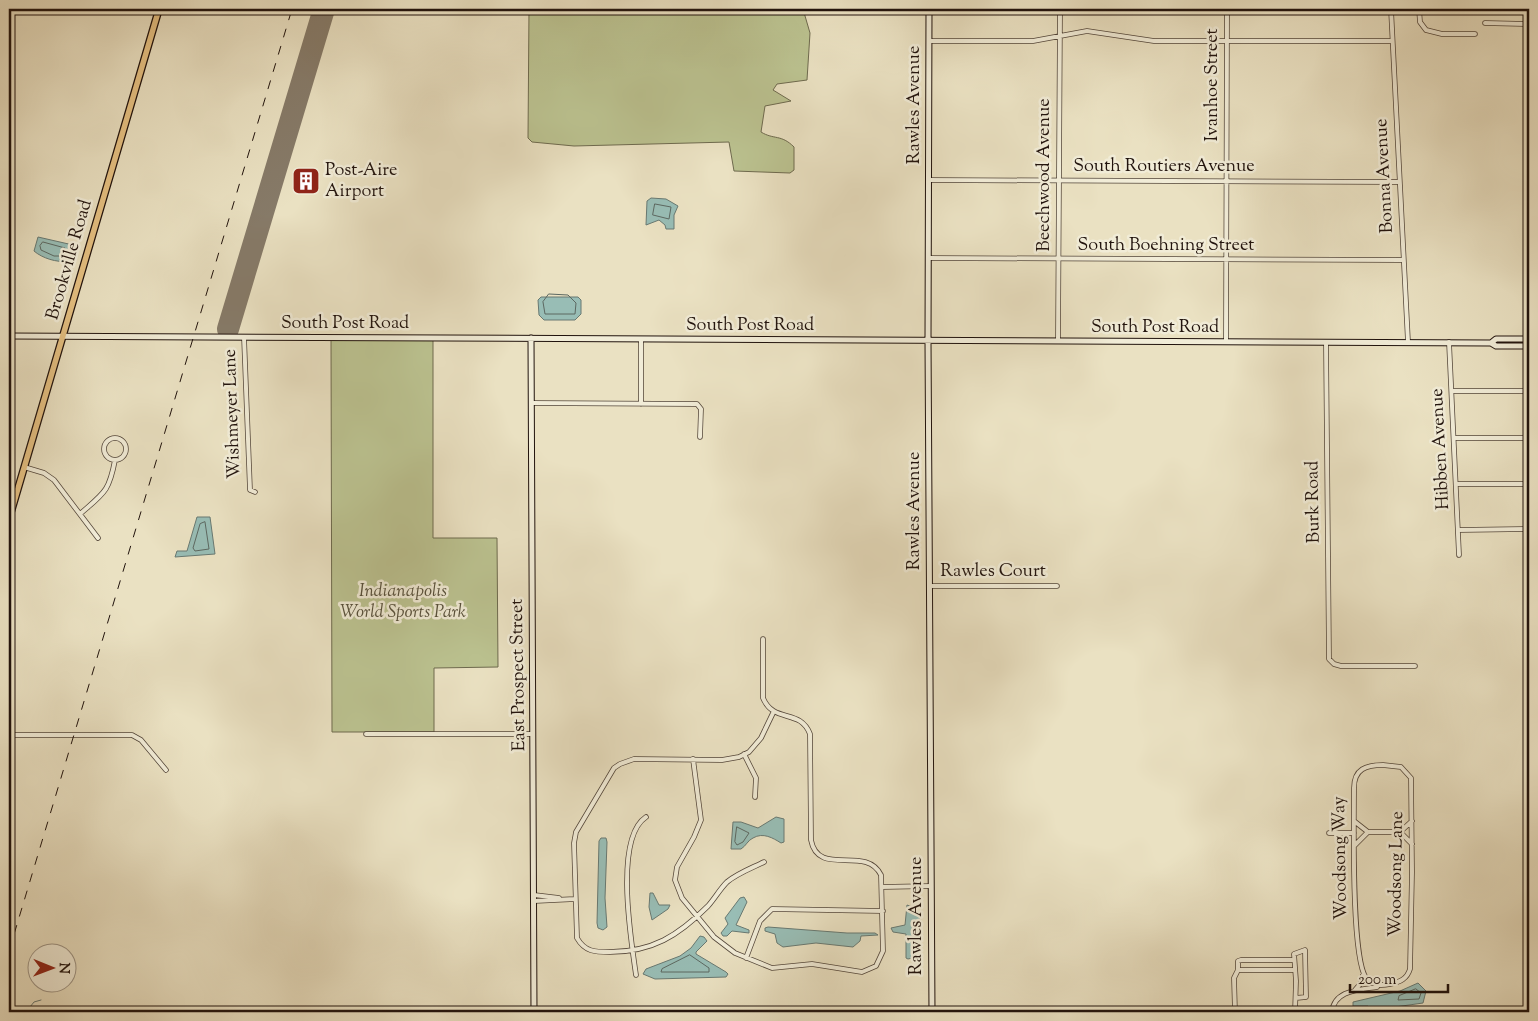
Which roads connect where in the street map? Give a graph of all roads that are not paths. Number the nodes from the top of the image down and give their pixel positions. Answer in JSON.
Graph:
{"nodes":[{"id":1,"x":159,"y":9,"type":"edge"},
{"id":2,"x":929,"y":9,"type":"edge"},
{"id":3,"x":1060,"y":9,"type":"edge"},
{"id":4,"x":1227,"y":9,"type":"edge"},
{"id":5,"x":1391,"y":9,"type":"edge"},
{"id":6,"x":1420,"y":9,"type":"edge"},
{"id":7,"x":1485,"y":23,"type":"dead end"},
{"id":8,"x":1529,"y":24,"type":"edge"},
{"id":9,"x":1475,"y":34,"type":"dead end"},
{"id":10,"x":1060,"y":36,"type":"junction"},
{"id":11,"x":929,"y":41,"type":"junction"},
{"id":12,"x":1227,"y":41,"type":"junction"},
{"id":13,"x":1392,"y":41,"type":"junction"},
{"id":14,"x":928,"y":180,"type":"junction"},
{"id":15,"x":1058,"y":180,"type":"junction"},
{"id":16,"x":1226,"y":181,"type":"junction"},
{"id":17,"x":1399,"y":182,"type":"junction"},
{"id":18,"x":928,"y":258,"type":"junction"},
{"id":19,"x":1058,"y":259,"type":"junction"},
{"id":20,"x":1403,"y":260,"type":"junction"},
{"id":21,"x":1226,"y":261,"type":"junction"},
{"id":22,"x":9,"y":336,"type":"edge"},
{"id":23,"x":62,"y":337,"type":"junction"},
{"id":24,"x":244,"y":337,"type":"junction"},
{"id":25,"x":531,"y":338,"type":"junction"},
{"id":26,"x":641,"y":339,"type":"junction"},
{"id":27,"x":1529,"y":340,"type":"edge"},
{"id":28,"x":928,"y":341,"type":"junction"},
{"id":29,"x":1058,"y":341,"type":"junction"},
{"id":30,"x":1226,"y":342,"type":"junction"},
{"id":31,"x":1326,"y":342,"type":"junction"},
{"id":32,"x":1408,"y":342,"type":"junction"},
{"id":33,"x":1449,"y":342,"type":"junction"},
{"id":34,"x":1491,"y":342,"type":"junction"},
{"id":35,"x":1514,"y":346,"type":"junction"},
{"id":36,"x":1529,"y":346,"type":"edge"},
{"id":37,"x":1529,"y":391,"type":"edge"},
{"id":38,"x":1452,"y":392,"type":"junction"},
{"id":39,"x":531,"y":403,"type":"junction"},
{"id":40,"x":641,"y":404,"type":"junction"},
{"id":41,"x":700,"y":437,"type":"dead end"},
{"id":42,"x":1454,"y":438,"type":"junction"},
{"id":43,"x":1529,"y":438,"type":"edge"},
{"id":44,"x":115,"y":460,"type":"junction"},
{"id":45,"x":24,"y":467,"type":"junction"},
{"id":46,"x":1456,"y":484,"type":"junction"},
{"id":47,"x":1529,"y":484,"type":"edge"},
{"id":48,"x":255,"y":492,"type":"dead end"},
{"id":49,"x":80,"y":514,"type":"junction"},
{"id":50,"x":9,"y":519,"type":"edge"},
{"id":51,"x":1529,"y":529,"type":"edge"},
{"id":52,"x":1458,"y":530,"type":"junction"},
{"id":53,"x":98,"y":538,"type":"dead end"},
{"id":54,"x":1459,"y":555,"type":"dead end"},
{"id":55,"x":929,"y":586,"type":"junction"},
{"id":56,"x":1058,"y":586,"type":"dead end"},
{"id":57,"x":763,"y":640,"type":"dead end"},
{"id":58,"x":1415,"y":666,"type":"dead end"},
{"id":59,"x":773,"y":713,"type":"junction"},
{"id":60,"x":366,"y":734,"type":"dead end"},
{"id":61,"x":533,"y":734,"type":"junction"},
{"id":62,"x":9,"y":735,"type":"edge"},
{"id":63,"x":744,"y":754,"type":"junction"},
{"id":64,"x":693,"y":759,"type":"junction"},
{"id":65,"x":1383,"y":765,"type":"joint"},
{"id":66,"x":166,"y":770,"type":"dead end"},
{"id":67,"x":755,"y":798,"type":"dead end"},
{"id":68,"x":646,"y":816,"type":"dead end"},
{"id":69,"x":1354,"y":821,"type":"junction"},
{"id":70,"x":1412,"y":821,"type":"junction"},
{"id":71,"x":1368,"y":832,"type":"junction"},
{"id":72,"x":1400,"y":832,"type":"junction"},
{"id":73,"x":1329,"y":833,"type":"dead end"},
{"id":74,"x":1354,"y":833,"type":"junction"},
{"id":75,"x":1412,"y":844,"type":"junction"},
{"id":76,"x":1355,"y":845,"type":"junction"},
{"id":77,"x":764,"y":862,"type":"dead end"},
{"id":78,"x":931,"y":886,"type":"junction"},
{"id":79,"x":882,"y":887,"type":"junction"},
{"id":80,"x":534,"y":898,"type":"junction"},
{"id":81,"x":575,"y":899,"type":"junction"},
{"id":82,"x":883,"y":911,"type":"junction"},
{"id":83,"x":696,"y":916,"type":"junction"},
{"id":84,"x":632,"y":951,"type":"junction"},
{"id":85,"x":746,"y":958,"type":"junction"},
{"id":86,"x":1294,"y":960,"type":"junction"},
{"id":87,"x":1238,"y":970,"type":"junction"},
{"id":88,"x":1295,"y":970,"type":"junction"},
{"id":89,"x":1363,"y":972,"type":"junction"},
{"id":90,"x":636,"y":975,"type":"dead end"},
{"id":91,"x":1382,"y":986,"type":"junction"},
{"id":92,"x":1350,"y":992,"type":"junction"},
{"id":93,"x":1296,"y":998,"type":"junction"},
{"id":94,"x":534,"y":1012,"type":"edge"},
{"id":95,"x":932,"y":1012,"type":"edge"},
{"id":96,"x":1235,"y":1012,"type":"edge"},
{"id":97,"x":1295,"y":1012,"type":"edge"},
{"id":98,"x":1332,"y":1012,"type":"edge"}],
"edges":[{"from":1,"to":23,"type":"main road","name":"Brookville Road"},
{"from":2,"to":11,"type":"street","name":"Rawles Avenue"},
{"from":3,"to":10,"type":"street","name":"Beechwood Avenue"},
{"from":4,"to":12,"type":"street","name":"Ivanhoe Street"},
{"from":5,"to":13,"type":"street","name":"Bonna Avenue"},
{"from":6,"to":9,"type":"street"},
{"from":7,"to":8,"type":"street"},
{"from":10,"to":11,"type":"street"},
{"from":10,"to":12,"type":"street"},
{"from":10,"to":15,"type":"street","name":"Beechwood Avenue"},
{"from":11,"to":14,"type":"street","name":"Rawles Avenue"},
{"from":12,"to":13,"type":"street"},
{"from":12,"to":16,"type":"street","name":"Ivanhoe Street"},
{"from":13,"to":17,"type":"street","name":"Bonna Avenue"},
{"from":14,"to":15,"type":"street","name":"South Routiers Avenue"},
{"from":14,"to":18,"type":"street","name":"Rawles Avenue"},
{"from":15,"to":16,"type":"street","name":"South Routiers Avenue"},
{"from":15,"to":19,"type":"street","name":"Beechwood Avenue"},
{"from":16,"to":17,"type":"street","name":"South Routiers Avenue"},
{"from":16,"to":21,"type":"street","name":"Ivanhoe Street"},
{"from":17,"to":20,"type":"street","name":"Bonna Avenue"},
{"from":18,"to":19,"type":"street","name":"South Boehning Street"},
{"from":18,"to":28,"type":"street","name":"Rawles Avenue"},
{"from":19,"to":21,"type":"street","name":"South Boehning Street"},
{"from":19,"to":29,"type":"street","name":"Beechwood Avenue"},
{"from":20,"to":21,"type":"street","name":"South Boehning Street"},
{"from":20,"to":32,"type":"street","name":"Bonna Avenue"},
{"from":21,"to":30,"type":"street","name":"Ivanhoe Street"},
{"from":22,"to":23,"type":"street","name":"South Post Road"},
{"from":23,"to":24,"type":"street","name":"South Post Road"},
{"from":23,"to":45,"type":"main road","name":"Brookville Road"},
{"from":24,"to":25,"type":"street","name":"South Post Road"},
{"from":24,"to":48,"type":"street","name":"Wishmeyer Lane"},
{"from":25,"to":26,"type":"street","name":"South Post Road"},
{"from":25,"to":39,"type":"street","name":"East Prospect Street"},
{"from":26,"to":28,"type":"street","name":"South Post Road"},
{"from":26,"to":40,"type":"street"},
{"from":27,"to":34,"type":"street","name":"South Post Road"},
{"from":27,"to":35,"type":"street"},
{"from":28,"to":29,"type":"street","name":"South Post Road"},
{"from":28,"to":55,"type":"street","name":"Rawles Avenue"},
{"from":29,"to":30,"type":"street","name":"South Post Road"},
{"from":30,"to":31,"type":"street","name":"South Post Road"},
{"from":31,"to":32,"type":"street","name":"South Post Road"},
{"from":31,"to":58,"type":"street","name":"Burk Road"},
{"from":32,"to":33,"type":"street","name":"South Post Road"},
{"from":33,"to":34,"type":"street","name":"South Post Road"},
{"from":33,"to":38,"type":"street","name":"Hibben Avenue"},
{"from":34,"to":35,"type":"street","name":"South Post Road"},
{"from":35,"to":36,"type":"street","name":"South Post Road"},
{"from":37,"to":38,"type":"street"},
{"from":38,"to":42,"type":"street","name":"Hibben Avenue"},
{"from":39,"to":40,"type":"street"},
{"from":39,"to":61,"type":"street","name":"East Prospect Street"},
{"from":40,"to":41,"type":"street"},
{"from":42,"to":43,"type":"street"},
{"from":42,"to":46,"type":"street","name":"Hibben Avenue"},
{"from":44,"to":44,"type":"street"},
{"from":44,"to":49,"type":"street"},
{"from":45,"to":49,"type":"street"},
{"from":45,"to":50,"type":"main road","name":"Brookville Road"},
{"from":46,"to":47,"type":"street"},
{"from":46,"to":52,"type":"street","name":"Hibben Avenue"},
{"from":49,"to":53,"type":"street"},
{"from":51,"to":52,"type":"street"},
{"from":52,"to":54,"type":"street","name":"Hibben Avenue"},
{"from":55,"to":56,"type":"street","name":"Rawles Court"},
{"from":55,"to":78,"type":"street","name":"Rawles Avenue"},
{"from":57,"to":59,"type":"street"},
{"from":59,"to":63,"type":"street"},
{"from":59,"to":79,"type":"street"},
{"from":60,"to":61,"type":"street"},
{"from":61,"to":80,"type":"street","name":"East Prospect Street"},
{"from":62,"to":66,"type":"street"},
{"from":63,"to":64,"type":"street"},
{"from":63,"to":67,"type":"street"},
{"from":64,"to":81,"type":"street"},
{"from":64,"to":83,"type":"street"},
{"from":65,"to":69,"type":"street","name":"Woodsong Way"},
{"from":65,"to":70,"type":"street","name":"Woodsong Lane"},
{"from":68,"to":84,"type":"street"},
{"from":69,"to":71,"type":"street"},
{"from":69,"to":74,"type":"street","name":"Woodsong Way"},
{"from":70,"to":72,"type":"street"},
{"from":70,"to":75,"type":"street","name":"Woodsong Lane"},
{"from":71,"to":72,"type":"street"},
{"from":71,"to":76,"type":"street"},
{"from":72,"to":75,"type":"street"},
{"from":73,"to":74,"type":"street"},
{"from":74,"to":76,"type":"street","name":"Woodsong Way"},
{"from":75,"to":91,"type":"street","name":"Woodsong Lane"},
{"from":76,"to":89,"type":"street","name":"Woodsong Way"},
{"from":77,"to":83,"type":"street"},
{"from":78,"to":79,"type":"street"},
{"from":78,"to":95,"type":"street","name":"Rawles Avenue"},
{"from":79,"to":82,"type":"street"},
{"from":80,"to":81,"type":"street"},
{"from":80,"to":94,"type":"street","name":"East Prospect Street"},
{"from":81,"to":84,"type":"street"},
{"from":82,"to":85,"type":"street"},
{"from":82,"to":85,"type":"street"},
{"from":83,"to":84,"type":"street"},
{"from":83,"to":85,"type":"street"},
{"from":84,"to":90,"type":"street"},
{"from":86,"to":87,"type":"street"},
{"from":86,"to":88,"type":"street"},
{"from":86,"to":93,"type":"street"},
{"from":87,"to":88,"type":"street"},
{"from":87,"to":96,"type":"street"},
{"from":88,"to":93,"type":"street"},
{"from":89,"to":91,"type":"street"},
{"from":89,"to":92,"type":"street"},
{"from":91,"to":92,"type":"street","name":"Woodsong Lane"},
{"from":92,"to":98,"type":"street"},
{"from":93,"to":97,"type":"street"}]}
